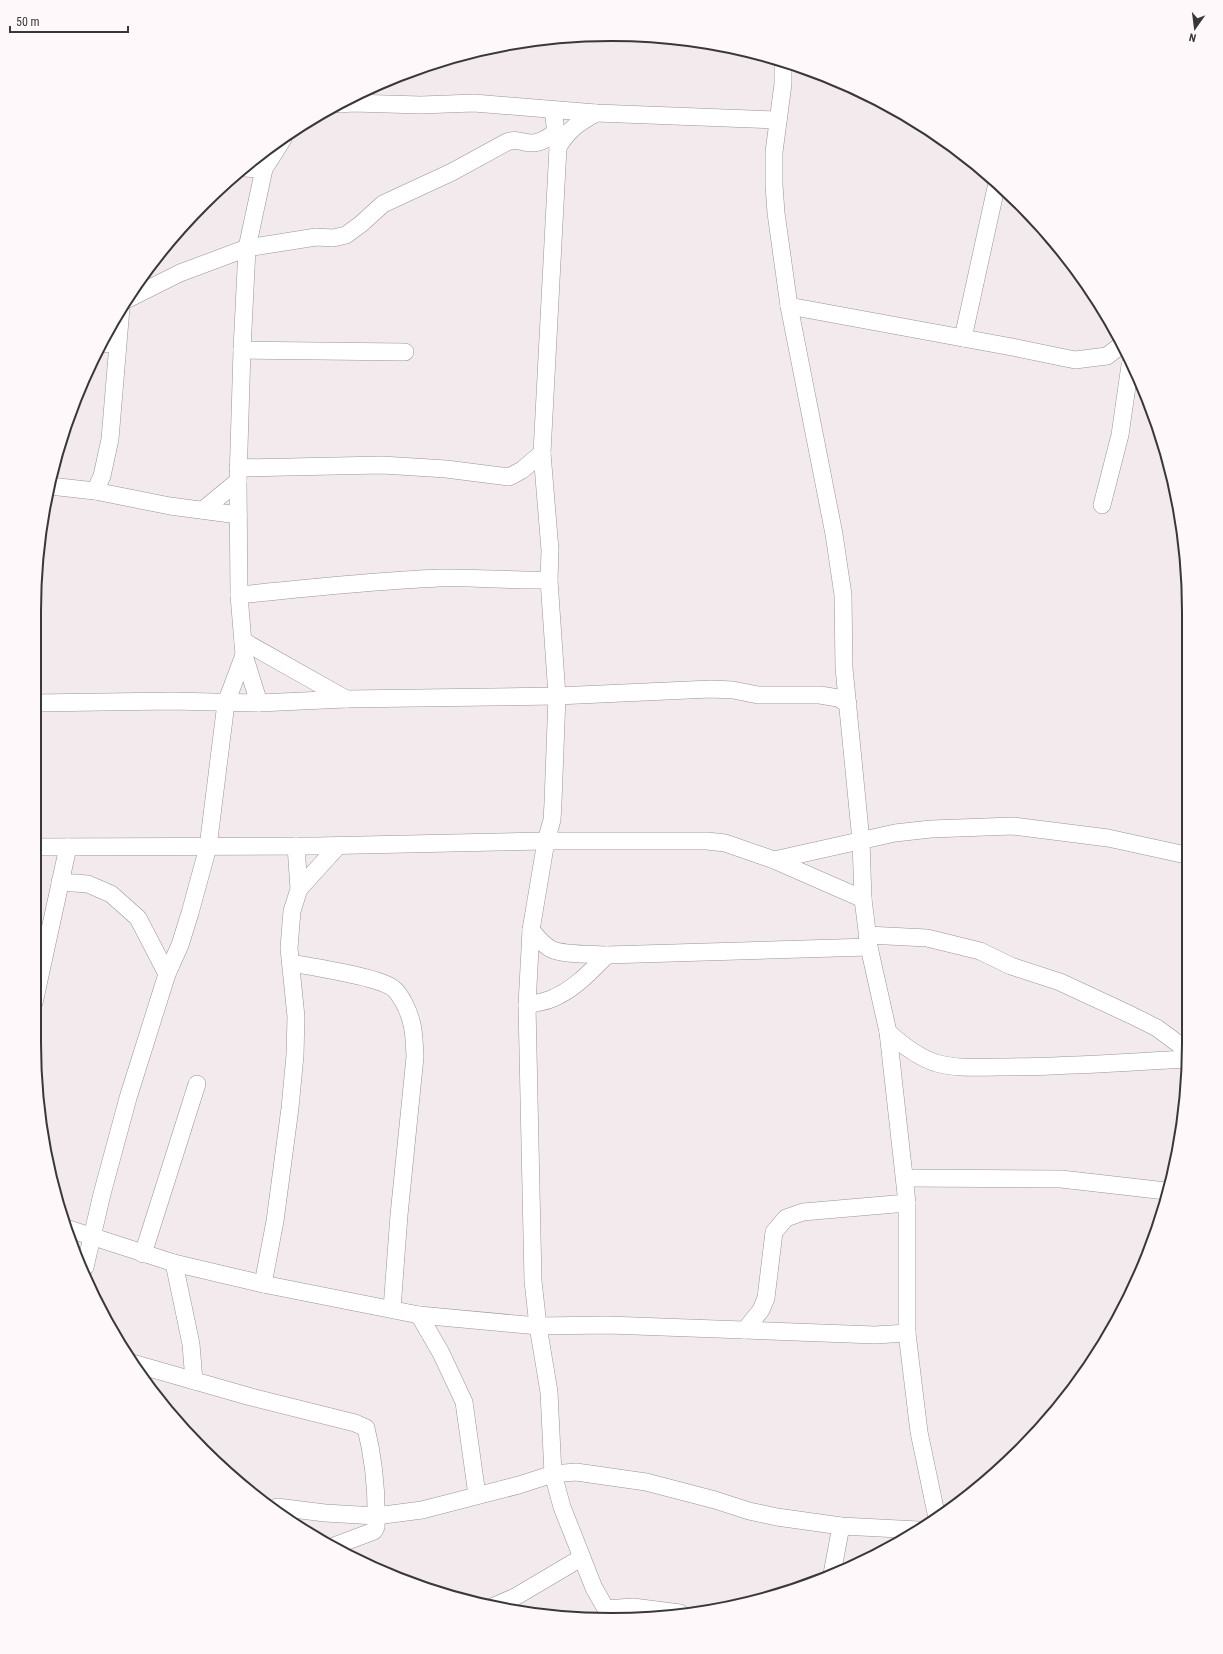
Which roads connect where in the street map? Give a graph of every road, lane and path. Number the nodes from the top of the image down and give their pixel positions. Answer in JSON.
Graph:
{"nodes":[{"id":1,"x":783,"y":67,"type":"edge"},
{"id":2,"x":355,"y":102,"type":"edge"},
{"id":3,"x":553,"y":110,"type":"junction"},
{"id":4,"x":596,"y":113,"type":"junction"},
{"id":5,"x":778,"y":120,"type":"junction"},
{"id":6,"x":557,"y":140,"type":"junction"},
{"id":7,"x":276,"y":151,"type":"edge"},
{"id":8,"x":253,"y":168,"type":"edge"},
{"id":9,"x":264,"y":169,"type":"junction"},
{"id":10,"x":995,"y":190,"type":"edge"},
{"id":11,"x":248,"y":248,"type":"junction"},
{"id":12,"x":138,"y":294,"type":"edge"},
{"id":13,"x":789,"y":306,"type":"junction"},
{"id":14,"x":963,"y":338,"type":"junction"},
{"id":15,"x":109,"y":343,"type":"edge"},
{"id":16,"x":1117,"y":348,"type":"edge"},
{"id":17,"x":242,"y":350,"type":"junction"},
{"id":18,"x":405,"y":352,"type":"dead end"},
{"id":19,"x":1129,"y":372,"type":"edge"},
{"id":20,"x":542,"y":453,"type":"junction"},
{"id":21,"x":238,"y":475,"type":"junction"},
{"id":22,"x":55,"y":487,"type":"edge"},
{"id":23,"x":95,"y":491,"type":"junction"},
{"id":24,"x":1102,"y":505,"type":"dead end"},
{"id":25,"x":203,"y":510,"type":"junction"},
{"id":26,"x":238,"y":515,"type":"junction"},
{"id":27,"x":549,"y":580,"type":"junction"},
{"id":28,"x":239,"y":595,"type":"junction"},
{"id":29,"x":244,"y":648,"type":"junction"},
{"id":30,"x":557,"y":696,"type":"junction"},
{"id":31,"x":346,"y":699,"type":"junction"},
{"id":32,"x":41,"y":703,"type":"edge"},
{"id":33,"x":226,"y":703,"type":"junction"},
{"id":34,"x":259,"y":703,"type":"junction"},
{"id":35,"x":848,"y":704,"type":"junction"},
{"id":36,"x":546,"y":841,"type":"junction"},
{"id":37,"x":861,"y":842,"type":"junction"},
{"id":38,"x":208,"y":846,"type":"junction"},
{"id":39,"x":296,"y":846,"type":"junction"},
{"id":40,"x":338,"y":846,"type":"junction"},
{"id":41,"x":41,"y":847,"type":"edge"},
{"id":42,"x":68,"y":847,"type":"junction"},
{"id":43,"x":1182,"y":854,"type":"edge"},
{"id":44,"x":774,"y":860,"type":"junction"},
{"id":45,"x":60,"y":882,"type":"junction"},
{"id":46,"x":299,"y":889,"type":"junction"},
{"id":47,"x":863,"y":899,"type":"junction"},
{"id":48,"x":531,"y":930,"type":"junction"},
{"id":49,"x":868,"y":941,"type":"junction"},
{"id":50,"x":608,"y":954,"type":"junction"},
{"id":51,"x":291,"y":963,"type":"junction"},
{"id":52,"x":41,"y":970,"type":"edge"},
{"id":53,"x":167,"y":974,"type":"junction"},
{"id":54,"x":527,"y":1005,"type":"junction"},
{"id":55,"x":888,"y":1032,"type":"junction"},
{"id":56,"x":1182,"y":1046,"type":"edge"},
{"id":57,"x":1182,"y":1059,"type":"edge"},
{"id":58,"x":197,"y":1084,"type":"dead end"},
{"id":59,"x":905,"y":1178,"type":"junction"},
{"id":60,"x":1163,"y":1191,"type":"edge"},
{"id":61,"x":907,"y":1203,"type":"junction"},
{"id":62,"x":73,"y":1230,"type":"edge"},
{"id":63,"x":91,"y":1237,"type":"junction"},
{"id":64,"x":143,"y":1254,"type":"junction"},
{"id":65,"x":174,"y":1263,"type":"junction"},
{"id":66,"x":86,"y":1264,"type":"edge"},
{"id":67,"x":263,"y":1284,"type":"junction"},
{"id":68,"x":392,"y":1309,"type":"junction"},
{"id":69,"x":419,"y":1315,"type":"junction"},
{"id":70,"x":538,"y":1326,"type":"junction"},
{"id":71,"x":745,"y":1330,"type":"junction"},
{"id":72,"x":907,"y":1333,"type":"junction"},
{"id":73,"x":142,"y":1366,"type":"edge"},
{"id":74,"x":194,"y":1381,"type":"junction"},
{"id":75,"x":553,"y":1474,"type":"junction"},
{"id":76,"x":477,"y":1495,"type":"junction"},
{"id":77,"x":282,"y":1508,"type":"edge"},
{"id":78,"x":936,"y":1512,"type":"edge"},
{"id":79,"x":376,"y":1516,"type":"junction"},
{"id":80,"x":841,"y":1526,"type":"junction"},
{"id":81,"x":909,"y":1529,"type":"edge"},
{"id":82,"x":339,"y":1544,"type":"edge"},
{"id":83,"x":581,"y":1558,"type":"junction"},
{"id":84,"x":833,"y":1569,"type":"edge"},
{"id":85,"x":503,"y":1602,"type":"edge"},
{"id":86,"x":662,"y":1611,"type":"edge"},
{"id":87,"x":610,"y":1612,"type":"edge"}],
"edges":[{"from":1,"to":5,"type":"street"},
{"from":2,"to":3,"type":"street"},
{"from":3,"to":4,"type":"street"},
{"from":3,"to":6,"type":"street"},
{"from":4,"to":5,"type":"street"},
{"from":4,"to":6,"type":"street"},
{"from":5,"to":13,"type":"street"},
{"from":6,"to":11,"type":"street"},
{"from":6,"to":20,"type":"street"},
{"from":7,"to":9,"type":"street"},
{"from":8,"to":9,"type":"street"},
{"from":9,"to":11,"type":"street"},
{"from":10,"to":14,"type":"street"},
{"from":11,"to":12,"type":"street"},
{"from":11,"to":17,"type":"street"},
{"from":13,"to":14,"type":"street"},
{"from":13,"to":35,"type":"street"},
{"from":14,"to":16,"type":"street"},
{"from":15,"to":23,"type":"street"},
{"from":17,"to":18,"type":"street"},
{"from":17,"to":21,"type":"street"},
{"from":19,"to":24,"type":"street"},
{"from":20,"to":21,"type":"street"},
{"from":20,"to":27,"type":"street"},
{"from":21,"to":25,"type":"street"},
{"from":21,"to":26,"type":"street"},
{"from":22,"to":23,"type":"street"},
{"from":23,"to":25,"type":"street"},
{"from":25,"to":26,"type":"street"},
{"from":26,"to":28,"type":"street"},
{"from":27,"to":28,"type":"street"},
{"from":27,"to":30,"type":"street"},
{"from":28,"to":29,"type":"street"},
{"from":29,"to":31,"type":"street"},
{"from":29,"to":33,"type":"street"},
{"from":29,"to":34,"type":"street"},
{"from":30,"to":31,"type":"street"},
{"from":30,"to":35,"type":"street"},
{"from":30,"to":36,"type":"street"},
{"from":31,"to":34,"type":"street"},
{"from":32,"to":33,"type":"street"},
{"from":33,"to":34,"type":"street"},
{"from":33,"to":38,"type":"street"},
{"from":35,"to":37,"type":"street"},
{"from":36,"to":40,"type":"street"},
{"from":36,"to":44,"type":"street"},
{"from":36,"to":48,"type":"street"},
{"from":37,"to":43,"type":"street"},
{"from":37,"to":44,"type":"street"},
{"from":37,"to":47,"type":"street"},
{"from":38,"to":39,"type":"street"},
{"from":38,"to":42,"type":"street"},
{"from":38,"to":53,"type":"street"},
{"from":39,"to":40,"type":"street"},
{"from":39,"to":46,"type":"street"},
{"from":40,"to":46,"type":"street"},
{"from":41,"to":42,"type":"street"},
{"from":42,"to":45,"type":"street"},
{"from":44,"to":47,"type":"street"},
{"from":45,"to":52,"type":"street"},
{"from":45,"to":53,"type":"street"},
{"from":46,"to":51,"type":"street"},
{"from":47,"to":49,"type":"street"},
{"from":48,"to":50,"type":"street"},
{"from":48,"to":54,"type":"street"},
{"from":49,"to":50,"type":"street"},
{"from":49,"to":55,"type":"street"},
{"from":49,"to":56,"type":"street"},
{"from":50,"to":54,"type":"street"},
{"from":51,"to":67,"type":"street"},
{"from":51,"to":68,"type":"street"},
{"from":53,"to":63,"type":"street"},
{"from":54,"to":70,"type":"street"},
{"from":55,"to":57,"type":"street"},
{"from":55,"to":59,"type":"street"},
{"from":58,"to":64,"type":"street"},
{"from":59,"to":60,"type":"street"},
{"from":59,"to":61,"type":"street"},
{"from":61,"to":71,"type":"street"},
{"from":61,"to":72,"type":"street"},
{"from":62,"to":63,"type":"street"},
{"from":63,"to":64,"type":"street"},
{"from":63,"to":66,"type":"street"},
{"from":64,"to":65,"type":"street"},
{"from":65,"to":67,"type":"street"},
{"from":65,"to":74,"type":"street"},
{"from":67,"to":68,"type":"street"},
{"from":68,"to":69,"type":"street"},
{"from":69,"to":70,"type":"street"},
{"from":69,"to":76,"type":"street"},
{"from":70,"to":71,"type":"street"},
{"from":70,"to":75,"type":"street"},
{"from":71,"to":72,"type":"street"},
{"from":72,"to":78,"type":"street"},
{"from":73,"to":74,"type":"street"},
{"from":74,"to":79,"type":"street"},
{"from":75,"to":76,"type":"street"},
{"from":75,"to":80,"type":"street"},
{"from":75,"to":83,"type":"street"},
{"from":76,"to":79,"type":"street"},
{"from":77,"to":79,"type":"street"},
{"from":79,"to":82,"type":"street"},
{"from":80,"to":81,"type":"street"},
{"from":80,"to":84,"type":"street"},
{"from":83,"to":85,"type":"street"},
{"from":83,"to":87,"type":"street"},
{"from":86,"to":87,"type":"street"}]}
